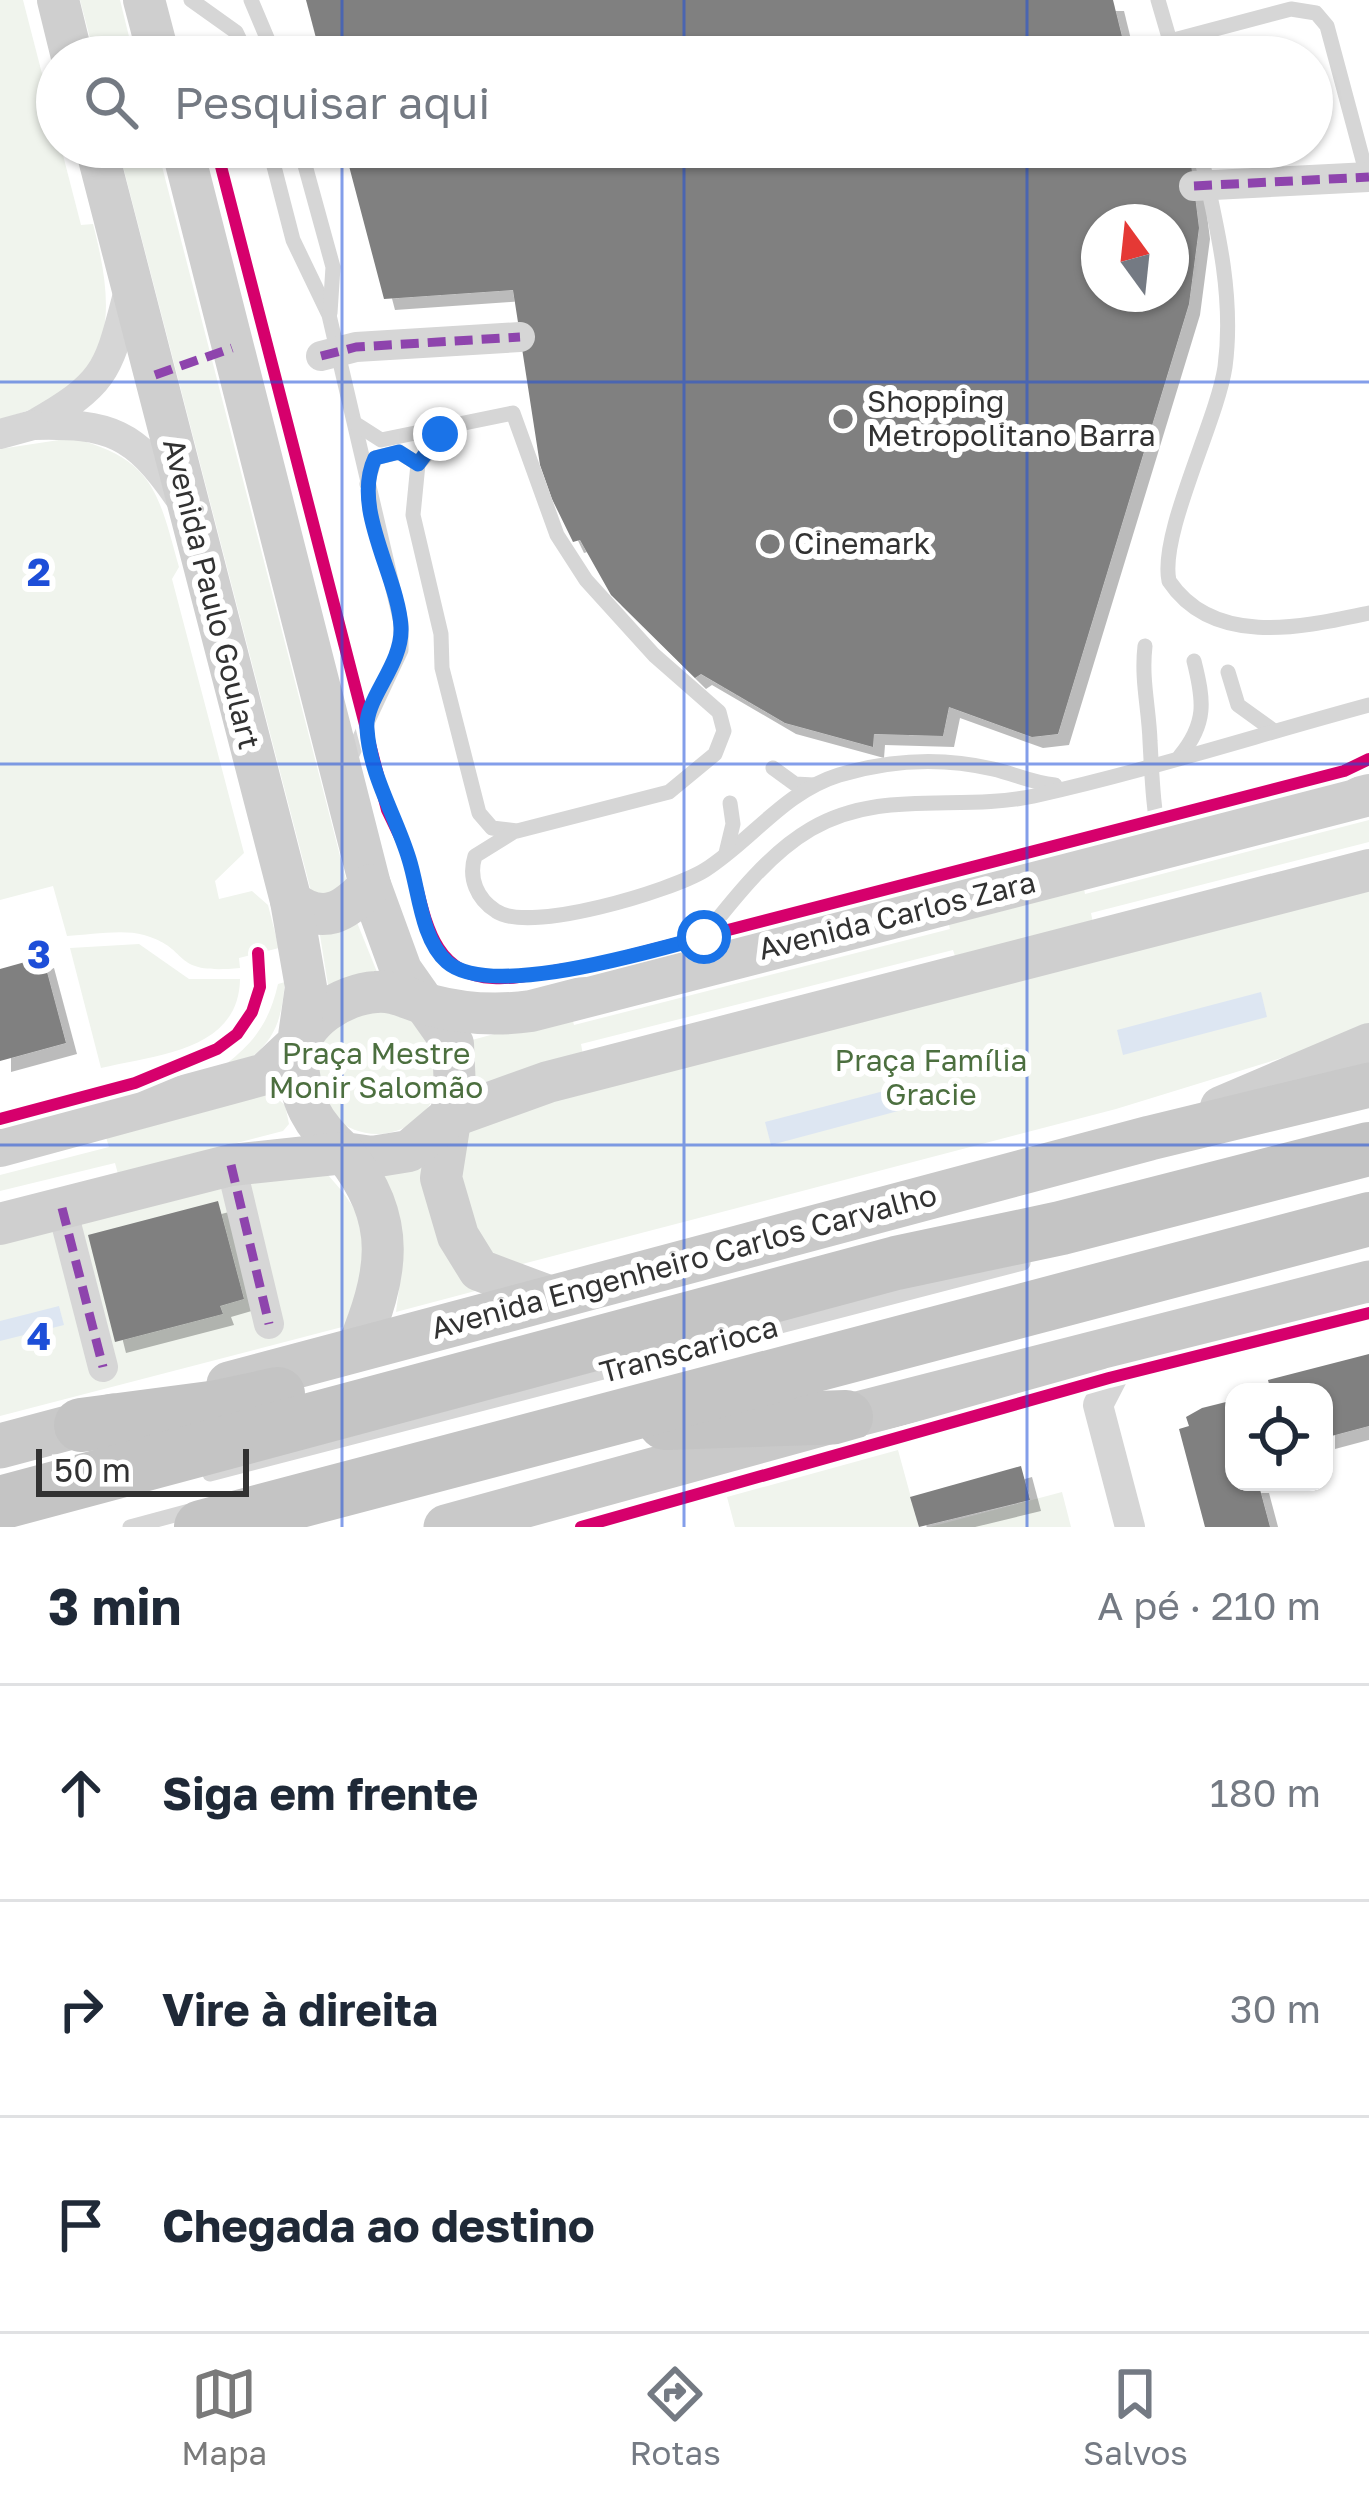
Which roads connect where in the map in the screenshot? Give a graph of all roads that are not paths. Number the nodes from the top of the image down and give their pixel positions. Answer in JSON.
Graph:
{"nodes":[{"id":1,"x":58,"y":0,"type":"edge"},
{"id":2,"x":144,"y":0,"type":"edge"},
{"id":3,"x":191,"y":0,"type":"edge"},
{"id":4,"x":251,"y":0,"type":"edge"},
{"id":5,"x":1158,"y":0,"type":"edge"},
{"id":6,"x":67,"y":36,"type":"edge"},
{"id":7,"x":153,"y":36,"type":"edge"},
{"id":8,"x":238,"y":36,"type":"edge"},
{"id":9,"x":266,"y":36,"type":"edge"},
{"id":10,"x":1168,"y":36,"type":"edge"},
{"id":11,"x":1211,"y":36,"type":"edge"},
{"id":12,"x":1330,"y":36,"type":"edge"},
{"id":13,"x":1333,"y":48,"type":"edge"},
{"id":14,"x":101,"y":168,"type":"edge"},
{"id":15,"x":187,"y":168,"type":"edge"},
{"id":16,"x":274,"y":168,"type":"edge"},
{"id":17,"x":306,"y":168,"type":"edge"},
{"id":18,"x":1200,"y":168,"type":"edge"},
{"id":19,"x":1368,"y":178,"type":"edge"},
{"id":20,"x":1201,"y":186,"type":"junction"},
{"id":21,"x":131,"y":283,"type":"junction"},
{"id":22,"x":329,"y":316,"type":"junction"},
{"id":23,"x":520,"y":337,"type":"dead end"},
{"id":24,"x":330,"y":354,"type":"junction"},
{"id":25,"x":457,"y":422,"type":"junction"},
{"id":26,"x":356,"y":424,"type":"junction"},
{"id":27,"x":33,"y":425,"type":"junction"},
{"id":28,"x":0,"y":434,"type":"edge"},
{"id":29,"x":418,"y":464,"type":"junction"},
{"id":30,"x":367,"y":484,"type":"junction"},
{"id":31,"x":188,"y":508,"type":"junction"},
{"id":32,"x":1369,"y":613,"type":"edge"},
{"id":33,"x":1145,"y":646,"type":"dead end"},
{"id":34,"x":1194,"y":661,"type":"dead end"},
{"id":35,"x":1228,"y":672,"type":"dead end"},
{"id":36,"x":1369,"y":705,"type":"edge"},
{"id":37,"x":1274,"y":731,"type":"junction"},
{"id":38,"x":1180,"y":756,"type":"junction"},
{"id":39,"x":1148,"y":765,"type":"junction"},
{"id":40,"x":773,"y":768,"type":"dead end"},
{"id":41,"x":342,"y":775,"type":"junction"},
{"id":42,"x":817,"y":785,"type":"junction"},
{"id":43,"x":1070,"y":786,"type":"junction"},
{"id":44,"x":1369,"y":795,"type":"edge"},
{"id":45,"x":730,"y":803,"type":"dead end"},
{"id":46,"x":517,"y":831,"type":"junction"},
{"id":47,"x":1162,"y":849,"type":"junction"},
{"id":48,"x":726,"y":854,"type":"junction"},
{"id":49,"x":1369,"y":870,"type":"edge"},
{"id":50,"x":370,"y":885,"type":"junction"},
{"id":51,"x":291,"y":901,"type":"junction"},
{"id":52,"x":674,"y":972,"type":"junction"},
{"id":53,"x":424,"y":1004,"type":"junction"},
{"id":54,"x":298,"y":1043,"type":"junction"},
{"id":55,"x":1369,"y":1044,"type":"edge"},
{"id":56,"x":1369,"y":1085,"type":"edge"},
{"id":57,"x":448,"y":1118,"type":"junction"},
{"id":58,"x":1150,"y":1138,"type":"junction"},
{"id":59,"x":0,"y":1146,"type":"edge"},
{"id":60,"x":1369,"y":1149,"type":"edge"},
{"id":61,"x":344,"y":1154,"type":"junction"},
{"id":62,"x":231,"y":1165,"type":"junction"},
{"id":63,"x":62,"y":1208,"type":"junction"},
{"id":64,"x":1369,"y":1219,"type":"edge"},
{"id":65,"x":0,"y":1224,"type":"edge"},
{"id":66,"x":1034,"y":1260,"type":"dead end"},
{"id":67,"x":896,"y":1263,"type":"junction"},
{"id":68,"x":1369,"y":1283,"type":"edge"},
{"id":69,"x":550,"y":1297,"type":"junction"},
{"id":70,"x":269,"y":1324,"type":"dead end"},
{"id":71,"x":1130,"y":1343,"type":"junction"},
{"id":72,"x":357,"y":1350,"type":"junction"},
{"id":73,"x":765,"y":1358,"type":"dead end"},
{"id":74,"x":103,"y":1367,"type":"dead end"},
{"id":75,"x":845,"y":1417,"type":"junction"},
{"id":76,"x":81,"y":1424,"type":"junction"},
{"id":77,"x":561,"y":1431,"type":"junction"},
{"id":78,"x":0,"y":1446,"type":"edge"},
{"id":79,"x":201,"y":1502,"type":"edge"},
{"id":80,"x":0,"y":1503,"type":"edge"},
{"id":81,"x":130,"y":1527,"type":"edge"},
{"id":82,"x":446,"y":1527,"type":"edge"},
{"id":83,"x":1130,"y":1527,"type":"edge"}],
"edges":[{"from":1,"to":6,"type":"street"},
{"from":2,"to":7,"type":"street"},
{"from":3,"to":8,"type":"lane"},
{"from":4,"to":9,"type":"lane"},
{"from":5,"to":10,"type":"lane"},
{"from":11,"to":12,"type":"lane"},
{"from":13,"to":19,"type":"lane"},
{"from":14,"to":21,"type":"street","name":"Avenida Paulo Goulart"},
{"from":15,"to":41,"type":"street"},
{"from":16,"to":22,"type":"lane"},
{"from":17,"to":22,"type":"lane"},
{"from":18,"to":20,"type":"lane"},
{"from":19,"to":20,"type":"street"},
{"from":20,"to":32,"type":"lane"},
{"from":21,"to":27,"type":"street"},
{"from":21,"to":31,"type":"street","name":"Avenida Paulo Goulart"},
{"from":22,"to":24,"type":"lane"},
{"from":23,"to":24,"type":"street"},
{"from":24,"to":26,"type":"lane"},
{"from":25,"to":26,"type":"lane"},
{"from":25,"to":29,"type":"lane"},
{"from":25,"to":46,"type":"lane"},
{"from":26,"to":30,"type":"lane"},
{"from":27,"to":28,"type":"street"},
{"from":27,"to":31,"type":"street"},
{"from":29,"to":30,"type":"lane"},
{"from":29,"to":46,"type":"lane"},
{"from":30,"to":41,"type":"lane"},
{"from":31,"to":51,"type":"street","name":"Avenida Paulo Goulart"},
{"from":33,"to":39,"type":"lane"},
{"from":34,"to":38,"type":"lane"},
{"from":35,"to":37,"type":"lane"},
{"from":36,"to":37,"type":"lane"},
{"from":37,"to":38,"type":"lane"},
{"from":38,"to":39,"type":"lane"},
{"from":39,"to":43,"type":"lane"},
{"from":39,"to":47,"type":"lane"},
{"from":40,"to":42,"type":"lane"},
{"from":41,"to":50,"type":"street"},
{"from":42,"to":43,"type":"lane"},
{"from":42,"to":48,"type":"lane"},
{"from":43,"to":52,"type":"lane"},
{"from":44,"to":47,"type":"street","name":"Avenida Carlos Zara"},
{"from":45,"to":48,"type":"lane"},
{"from":46,"to":48,"type":"lane"},
{"from":47,"to":52,"type":"street","name":"Avenida Carlos Zara"},
{"from":49,"to":57,"type":"street"},
{"from":50,"to":51,"type":"street"},
{"from":50,"to":53,"type":"street"},
{"from":51,"to":54,"type":"street","name":"Avenida Paulo Goulart"},
{"from":52,"to":53,"type":"street","name":"Avenida Carlos Zara"},
{"from":53,"to":54,"type":"street"},
{"from":53,"to":57,"type":"street"},
{"from":54,"to":59,"type":"street"},
{"from":54,"to":61,"type":"street"},
{"from":55,"to":58,"type":"street"},
{"from":56,"to":58,"type":"main road","name":"Avenida Engenheiro Carlos Carvalho"},
{"from":57,"to":61,"type":"street"},
{"from":57,"to":69,"type":"street"},
{"from":58,"to":69,"type":"main road","name":"Avenida Engenheiro Carlos Carvalho"},
{"from":60,"to":67,"type":"highway","name":"Avenida Engenheiro Carlos Carvalho"},
{"from":61,"to":62,"type":"street"},
{"from":61,"to":72,"type":"street"},
{"from":62,"to":63,"type":"street"},
{"from":62,"to":70,"type":"street"},
{"from":63,"to":65,"type":"street"},
{"from":63,"to":74,"type":"street"},
{"from":64,"to":77,"type":"highway"},
{"from":66,"to":79,"type":"lane","name":"Transcarioca"},
{"from":67,"to":76,"type":"highway"},
{"from":67,"to":80,"type":"highway","name":"Avenida Engenheiro Carlos Carvalho"},
{"from":68,"to":71,"type":"main road"},
{"from":69,"to":72,"type":"main road","name":"Avenida Engenheiro Carlos Carvalho"},
{"from":71,"to":75,"type":"main road"},
{"from":71,"to":83,"type":"street"},
{"from":72,"to":76,"type":"main road","name":"Avenida Engenheiro Carlos Carvalho"},
{"from":73,"to":81,"type":"lane","name":"Transcarioca"},
{"from":75,"to":77,"type":"highway"},
{"from":75,"to":82,"type":"main road"},
{"from":76,"to":78,"type":"main road","name":"Avenida Engenheiro Carlos Carvalho"},
{"from":77,"to":79,"type":"highway"}]}
